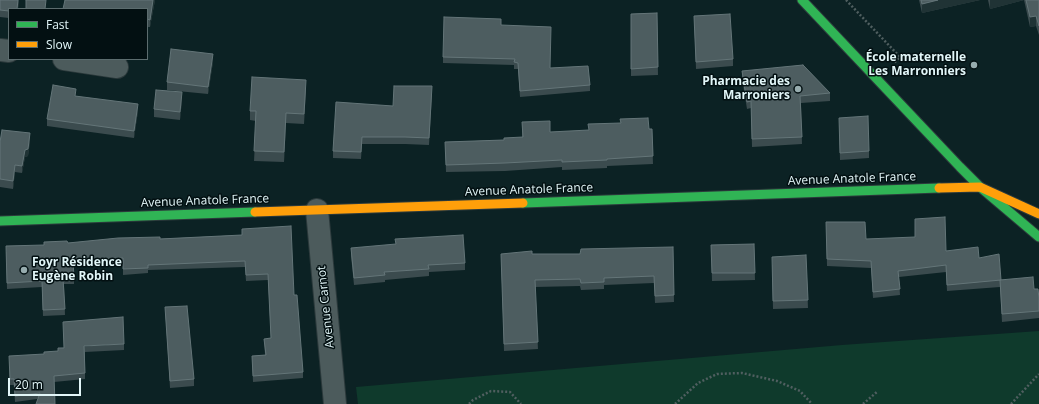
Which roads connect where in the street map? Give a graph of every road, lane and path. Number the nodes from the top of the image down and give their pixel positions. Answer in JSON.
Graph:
{"nodes":[{"id":1,"x":802,"y":0,"type":"edge"},
{"id":2,"x":846,"y":0,"type":"edge"},
{"id":3,"x":72,"y":60,"type":"edge"},
{"id":4,"x":117,"y":66,"type":"dead end"},
{"id":5,"x":877,"y":80,"type":"junction"},
{"id":6,"x":980,"y":187,"type":"junction"},
{"id":7,"x":317,"y":210,"type":"junction"},
{"id":8,"x":1039,"y":214,"type":"edge"},
{"id":9,"x":0,"y":221,"type":"edge"},
{"id":10,"x":1039,"y":238,"type":"edge"},
{"id":11,"x":1039,"y":374,"type":"edge"},
{"id":12,"x":878,"y":391,"type":"dead end"},
{"id":13,"x":335,"y":404,"type":"edge"},
{"id":14,"x":469,"y":404,"type":"edge"},
{"id":15,"x":522,"y":404,"type":"edge"},
{"id":16,"x":675,"y":404,"type":"edge"},
{"id":17,"x":812,"y":404,"type":"edge"},
{"id":18,"x":863,"y":404,"type":"edge"},
{"id":19,"x":1011,"y":404,"type":"edge"}],
"edges":[{"from":1,"to":5,"type":"street"},
{"from":2,"to":5,"type":"path"},
{"from":3,"to":4,"type":"street"},
{"from":5,"to":6,"type":"street"},
{"from":6,"to":7,"type":"street","name":"Avenue Anatole France"},
{"from":6,"to":8,"type":"street"},
{"from":6,"to":10,"type":"street"},
{"from":7,"to":9,"type":"street","name":"Avenue Anatole France"},
{"from":7,"to":13,"type":"street","name":"Avenue Carnot"},
{"from":11,"to":19,"type":"path"},
{"from":12,"to":18,"type":"path"},
{"from":14,"to":15,"type":"path"},
{"from":16,"to":17,"type":"path"}]}
